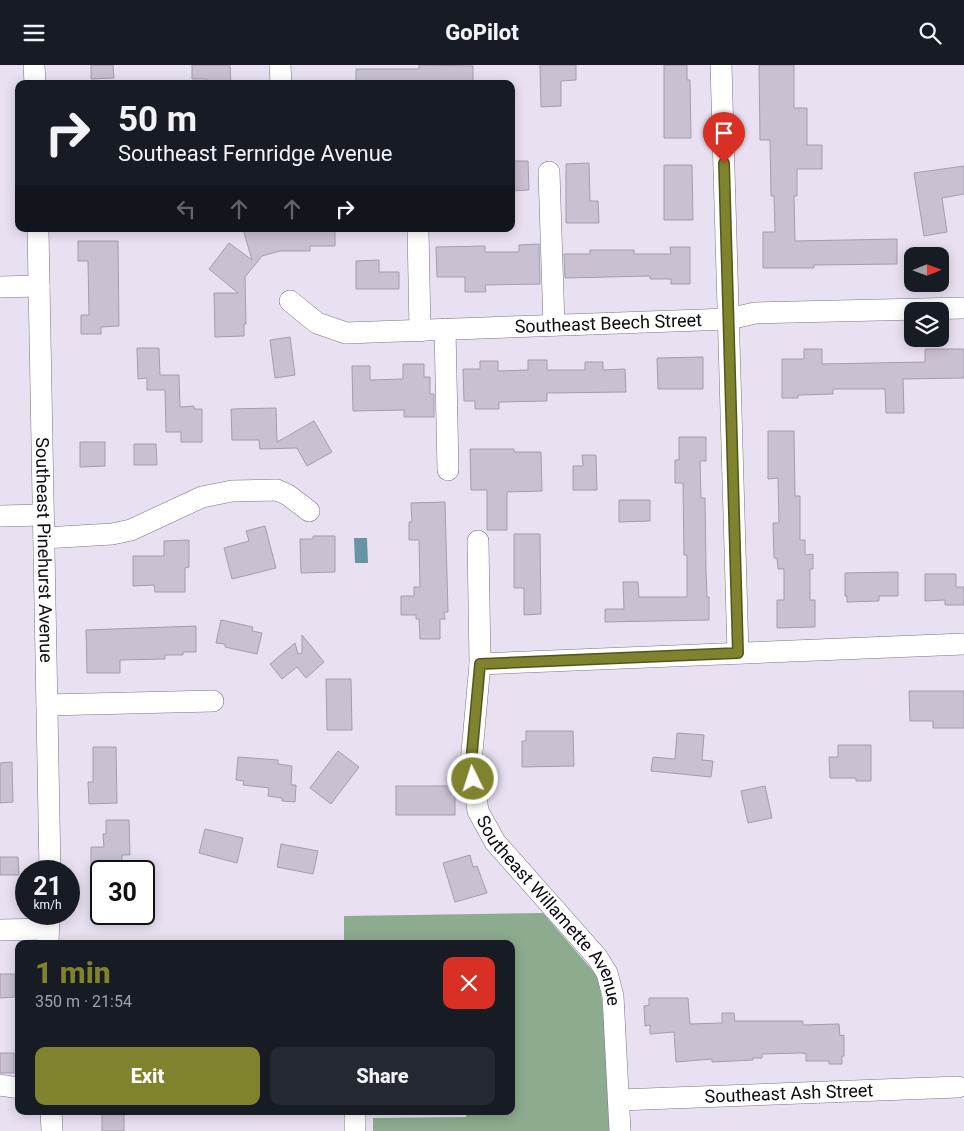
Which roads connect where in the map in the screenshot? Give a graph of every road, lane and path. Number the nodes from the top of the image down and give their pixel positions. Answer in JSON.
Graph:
{"nodes":[{"id":1,"x":34,"y":65,"type":"edge"},
{"id":2,"x":280,"y":65,"type":"edge"},
{"id":3,"x":721,"y":65,"type":"edge"},
{"id":4,"x":35,"y":80,"type":"edge"},
{"id":5,"x":281,"y":80,"type":"edge"},
{"id":6,"x":549,"y":172,"type":"dead end"},
{"id":7,"x":38,"y":232,"type":"edge"},
{"id":8,"x":418,"y":232,"type":"edge"},
{"id":9,"x":39,"y":286,"type":"junction"},
{"id":10,"x":0,"y":287,"type":"edge"},
{"id":11,"x":290,"y":301,"type":"dead end"},
{"id":12,"x":964,"y":307,"type":"edge"},
{"id":13,"x":729,"y":319,"type":"junction"},
{"id":14,"x":554,"y":325,"type":"junction"},
{"id":15,"x":445,"y":329,"type":"junction"},
{"id":16,"x":420,"y":331,"type":"junction"},
{"id":17,"x":448,"y":470,"type":"dead end"},
{"id":18,"x":309,"y":511,"type":"dead end"},
{"id":19,"x":43,"y":515,"type":"junction"},
{"id":20,"x":0,"y":516,"type":"edge"},
{"id":21,"x":44,"y":538,"type":"junction"},
{"id":22,"x":478,"y":541,"type":"dead end"},
{"id":23,"x":964,"y":644,"type":"edge"},
{"id":24,"x":738,"y":653,"type":"junction"},
{"id":25,"x":480,"y":664,"type":"junction"},
{"id":26,"x":213,"y":701,"type":"dead end"},
{"id":27,"x":46,"y":705,"type":"junction"},
{"id":28,"x":50,"y":860,"type":"edge"},
{"id":29,"x":48,"y":929,"type":"edge"},
{"id":30,"x":0,"y":930,"type":"edge"},
{"id":31,"x":0,"y":1085,"type":"edge"},
{"id":32,"x":15,"y":1087,"type":"edge"},
{"id":33,"x":958,"y":1087,"type":"dead end"},
{"id":34,"x":619,"y":1099,"type":"junction"},
{"id":35,"x":51,"y":1115,"type":"edge"},
{"id":36,"x":355,"y":1115,"type":"edge"},
{"id":37,"x":52,"y":1131,"type":"edge"},
{"id":38,"x":355,"y":1131,"type":"edge"},
{"id":39,"x":620,"y":1131,"type":"edge"}],
"edges":[{"from":1,"to":4,"type":"street"},
{"from":2,"to":5,"type":"street"},
{"from":3,"to":13,"type":"street"},
{"from":6,"to":14,"type":"street"},
{"from":7,"to":9,"type":"street","name":"Southeast Pinehurst Avenue"},
{"from":8,"to":16,"type":"street"},
{"from":9,"to":10,"type":"street"},
{"from":9,"to":19,"type":"street","name":"Southeast Pinehurst Avenue"},
{"from":11,"to":16,"type":"street","name":"Southeast Beech Street"},
{"from":12,"to":13,"type":"street","name":"Southeast Beech Street"},
{"from":13,"to":14,"type":"street","name":"Southeast Beech Street"},
{"from":13,"to":24,"type":"street"},
{"from":14,"to":15,"type":"street","name":"Southeast Beech Street"},
{"from":15,"to":16,"type":"street","name":"Southeast Beech Street"},
{"from":15,"to":17,"type":"street"},
{"from":18,"to":21,"type":"street"},
{"from":19,"to":20,"type":"street"},
{"from":19,"to":21,"type":"street","name":"Southeast Pinehurst Avenue"},
{"from":21,"to":27,"type":"street","name":"Southeast Pinehurst Avenue"},
{"from":22,"to":25,"type":"street","name":"Southeast Willamette Avenue"},
{"from":23,"to":24,"type":"street"},
{"from":24,"to":25,"type":"street"},
{"from":25,"to":34,"type":"street","name":"Southeast Willamette Avenue"},
{"from":26,"to":27,"type":"street"},
{"from":27,"to":28,"type":"street","name":"Southeast Pinehurst Avenue"},
{"from":29,"to":30,"type":"street"},
{"from":31,"to":32,"type":"street"},
{"from":33,"to":34,"type":"street","name":"Southeast Ash Street"},
{"from":34,"to":39,"type":"street","name":"Southeast Willamette Avenue"},
{"from":35,"to":37,"type":"street"},
{"from":36,"to":38,"type":"street"}]}
